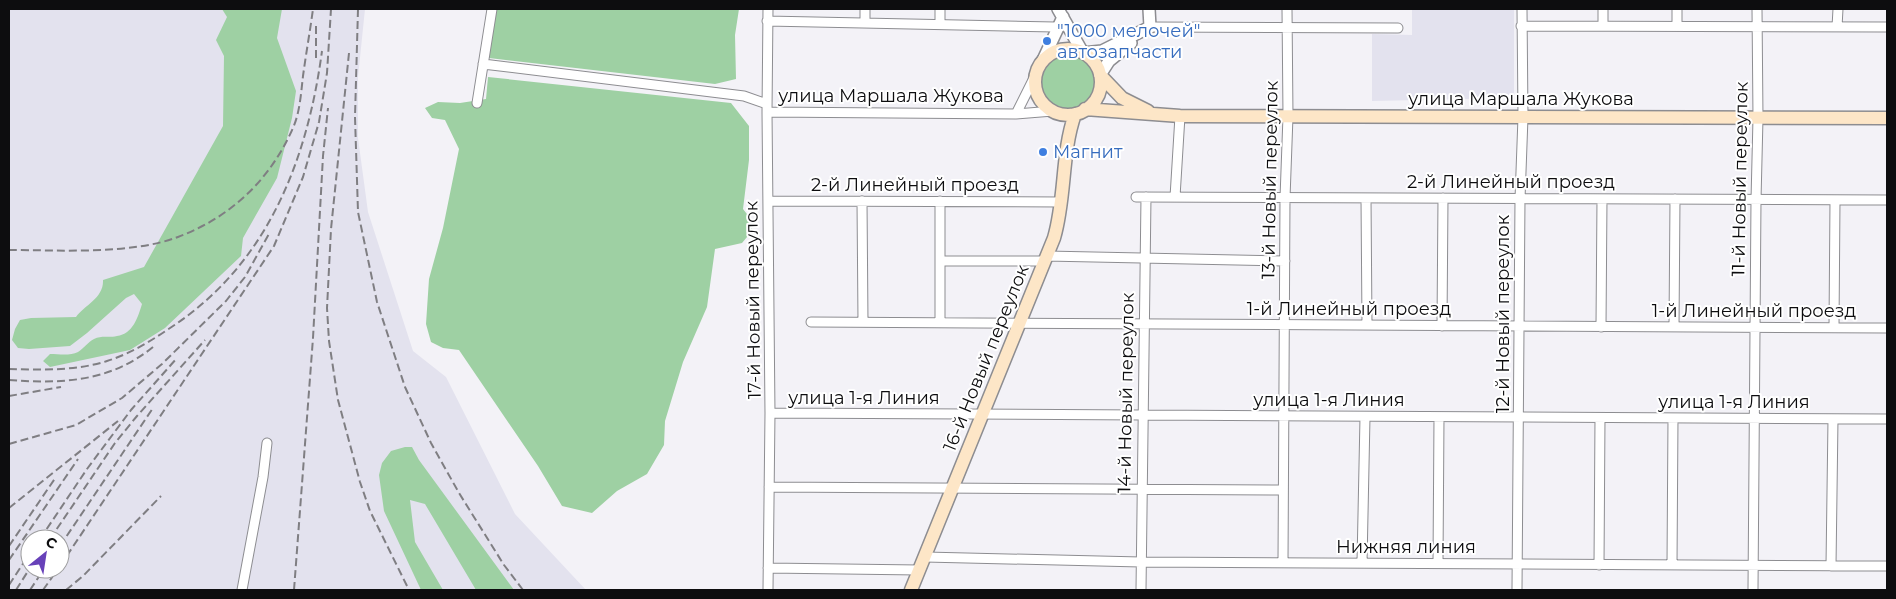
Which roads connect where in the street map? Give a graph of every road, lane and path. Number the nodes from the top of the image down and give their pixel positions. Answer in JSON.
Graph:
{"nodes":[{"id":1,"x":492,"y":9,"type":"edge"},
{"id":2,"x":768,"y":9,"type":"edge"},
{"id":3,"x":865,"y":9,"type":"edge"},
{"id":4,"x":940,"y":9,"type":"edge"},
{"id":5,"x":1149,"y":9,"type":"edge"},
{"id":6,"x":1287,"y":9,"type":"edge"},
{"id":7,"x":1522,"y":9,"type":"edge"},
{"id":8,"x":1603,"y":9,"type":"edge"},
{"id":9,"x":1677,"y":9,"type":"edge"},
{"id":10,"x":1757,"y":9,"type":"edge"},
{"id":11,"x":1838,"y":9,"type":"edge"},
{"id":12,"x":1060,"y":13,"type":"edge"},
{"id":13,"x":768,"y":21,"type":"junction"},
{"id":14,"x":865,"y":23,"type":"junction"},
{"id":15,"x":940,"y":24,"type":"junction"},
{"id":16,"x":1522,"y":26,"type":"junction"},
{"id":17,"x":1603,"y":26,"type":"junction"},
{"id":18,"x":1677,"y":26,"type":"junction"},
{"id":19,"x":1757,"y":26,"type":"junction"},
{"id":20,"x":1838,"y":26,"type":"junction"},
{"id":21,"x":1150,"y":27,"type":"junction"},
{"id":22,"x":1287,"y":27,"type":"junction"},
{"id":23,"x":1887,"y":27,"type":"edge"},
{"id":24,"x":1398,"y":28,"type":"dead end"},
{"id":25,"x":1056,"y":31,"type":"junction"},
{"id":26,"x":1084,"y":53,"type":"junction"},
{"id":27,"x":1043,"y":60,"type":"junction"},
{"id":28,"x":483,"y":64,"type":"junction"},
{"id":29,"x":1100,"y":75,"type":"junction"},
{"id":30,"x":1036,"y":76,"type":"junction"},
{"id":31,"x":477,"y":103,"type":"dead end"},
{"id":32,"x":767,"y":108,"type":"junction"},
{"id":33,"x":1054,"y":111,"type":"junction"},
{"id":34,"x":1080,"y":111,"type":"junction"},
{"id":35,"x":1016,"y":114,"type":"junction"},
{"id":36,"x":1155,"y":114,"type":"junction"},
{"id":37,"x":1180,"y":116,"type":"junction"},
{"id":38,"x":1288,"y":116,"type":"junction"},
{"id":39,"x":1523,"y":117,"type":"junction"},
{"id":40,"x":1758,"y":118,"type":"junction"},
{"id":41,"x":1887,"y":118,"type":"edge"},
{"id":42,"x":1069,"y":132,"type":"junction"},
{"id":43,"x":1136,"y":197,"type":"dead end"},
{"id":44,"x":1146,"y":197,"type":"junction"},
{"id":45,"x":1175,"y":197,"type":"junction"},
{"id":46,"x":1286,"y":198,"type":"junction"},
{"id":47,"x":1366,"y":198,"type":"junction"},
{"id":48,"x":1442,"y":198,"type":"junction"},
{"id":49,"x":1520,"y":199,"type":"junction"},
{"id":50,"x":1602,"y":199,"type":"junction"},
{"id":51,"x":1675,"y":200,"type":"junction"},
{"id":52,"x":1756,"y":200,"type":"junction"},
{"id":53,"x":1835,"y":200,"type":"junction"},
{"id":54,"x":1887,"y":200,"type":"edge"},
{"id":55,"x":768,"y":201,"type":"junction"},
{"id":56,"x":862,"y":201,"type":"junction"},
{"id":57,"x":940,"y":202,"type":"junction"},
{"id":58,"x":1061,"y":202,"type":"junction"},
{"id":59,"x":1145,"y":258,"type":"junction"},
{"id":60,"x":1045,"y":259,"type":"junction"},
{"id":61,"x":941,"y":261,"type":"junction"},
{"id":62,"x":1285,"y":261,"type":"junction"},
{"id":63,"x":811,"y":322,"type":"dead end"},
{"id":64,"x":863,"y":322,"type":"junction"},
{"id":65,"x":940,"y":322,"type":"junction"},
{"id":66,"x":1020,"y":323,"type":"junction"},
{"id":67,"x":1144,"y":324,"type":"junction"},
{"id":68,"x":1285,"y":324,"type":"junction"},
{"id":69,"x":1367,"y":325,"type":"junction"},
{"id":70,"x":1442,"y":326,"type":"junction"},
{"id":71,"x":1519,"y":326,"type":"junction"},
{"id":72,"x":1600,"y":327,"type":"junction"},
{"id":73,"x":1674,"y":327,"type":"junction"},
{"id":74,"x":1755,"y":327,"type":"junction"},
{"id":75,"x":1834,"y":327,"type":"junction"},
{"id":76,"x":1887,"y":328,"type":"edge"},
{"id":77,"x":770,"y":413,"type":"junction"},
{"id":78,"x":983,"y":415,"type":"junction"},
{"id":79,"x":1143,"y":416,"type":"junction"},
{"id":80,"x":1284,"y":416,"type":"junction"},
{"id":81,"x":1438,"y":417,"type":"junction"},
{"id":82,"x":1518,"y":417,"type":"junction"},
{"id":83,"x":1364,"y":418,"type":"junction"},
{"id":84,"x":1600,"y":418,"type":"junction"},
{"id":85,"x":1673,"y":418,"type":"junction"},
{"id":86,"x":1754,"y":418,"type":"junction"},
{"id":87,"x":1833,"y":418,"type":"junction"},
{"id":88,"x":1887,"y":419,"type":"edge"},
{"id":89,"x":267,"y":443,"type":"dead end"},
{"id":90,"x":769,"y":487,"type":"junction"},
{"id":91,"x":953,"y":488,"type":"junction"},
{"id":92,"x":1142,"y":489,"type":"junction"},
{"id":93,"x":1283,"y":490,"type":"junction"},
{"id":94,"x":925,"y":557,"type":"junction"},
{"id":95,"x":1142,"y":562,"type":"junction"},
{"id":96,"x":1283,"y":562,"type":"junction"},
{"id":97,"x":1362,"y":563,"type":"junction"},
{"id":98,"x":1438,"y":564,"type":"junction"},
{"id":99,"x":1517,"y":564,"type":"junction"},
{"id":100,"x":1598,"y":564,"type":"junction"},
{"id":101,"x":1672,"y":565,"type":"junction"},
{"id":102,"x":1753,"y":565,"type":"junction"},
{"id":103,"x":1831,"y":566,"type":"junction"},
{"id":104,"x":1887,"y":566,"type":"edge"},
{"id":105,"x":768,"y":568,"type":"junction"},
{"id":106,"x":919,"y":570,"type":"junction"},
{"id":107,"x":242,"y":590,"type":"edge"},
{"id":108,"x":768,"y":590,"type":"edge"},
{"id":109,"x":911,"y":590,"type":"edge"},
{"id":110,"x":1141,"y":590,"type":"edge"},
{"id":111,"x":1517,"y":590,"type":"edge"},
{"id":112,"x":1753,"y":590,"type":"edge"}],
"edges":[{"from":1,"to":28,"type":"street"},
{"from":2,"to":13,"type":"street","name":"17-й Новый переулок"},
{"from":3,"to":14,"type":"street"},
{"from":4,"to":15,"type":"street"},
{"from":5,"to":21,"type":"street"},
{"from":6,"to":22,"type":"street","name":"13-й Новый переулок"},
{"from":7,"to":16,"type":"street","name":"12-й Новый переулок"},
{"from":8,"to":17,"type":"street"},
{"from":9,"to":18,"type":"street"},
{"from":10,"to":19,"type":"street","name":"11-й Новый переулок"},
{"from":11,"to":20,"type":"street"},
{"from":12,"to":25,"type":"street"},
{"from":12,"to":26,"type":"street"},
{"from":13,"to":14,"type":"street"},
{"from":13,"to":32,"type":"street","name":"17-й Новый переулок"},
{"from":14,"to":15,"type":"street"},
{"from":15,"to":25,"type":"street"},
{"from":16,"to":17,"type":"street"},
{"from":16,"to":39,"type":"street","name":"12-й Новый переулок"},
{"from":17,"to":18,"type":"street"},
{"from":18,"to":19,"type":"street"},
{"from":19,"to":20,"type":"street"},
{"from":19,"to":40,"type":"street","name":"11-й Новый переулок"},
{"from":20,"to":23,"type":"street"},
{"from":21,"to":22,"type":"street"},
{"from":21,"to":26,"type":"street"},
{"from":21,"to":29,"type":"street"},
{"from":22,"to":24,"type":"street"},
{"from":22,"to":38,"type":"street","name":"13-й Новый переулок"},
{"from":25,"to":27,"type":"street"},
{"from":26,"to":27,"type":"main road"},
{"from":26,"to":29,"type":"main road"},
{"from":27,"to":30,"type":"main road"},
{"from":28,"to":31,"type":"street"},
{"from":28,"to":32,"type":"street","name":"улица Маршала Жукова"},
{"from":29,"to":34,"type":"main road"},
{"from":29,"to":36,"type":"main road","name":"улица Маршала Жукова"},
{"from":30,"to":33,"type":"main road"},
{"from":30,"to":35,"type":"street","name":"улица Маршала Жукова"},
{"from":32,"to":35,"type":"street","name":"улица Маршала Жукова"},
{"from":32,"to":55,"type":"street","name":"17-й Новый переулок"},
{"from":33,"to":34,"type":"main road"},
{"from":33,"to":35,"type":"street","name":"улица Маршала Жукова"},
{"from":33,"to":42,"type":"main road"},
{"from":34,"to":36,"type":"main road","name":"улица Маршала Жукова"},
{"from":34,"to":42,"type":"main road","name":"16-й Новый переулок"},
{"from":36,"to":37,"type":"main road","name":"улица Маршала Жукова"},
{"from":37,"to":38,"type":"main road","name":"улица Маршала Жукова"},
{"from":37,"to":45,"type":"street"},
{"from":38,"to":39,"type":"main road","name":"улица Маршала Жукова"},
{"from":38,"to":46,"type":"street","name":"13-й Новый переулок"},
{"from":39,"to":40,"type":"main road","name":"улица Маршала Жукова"},
{"from":39,"to":49,"type":"street","name":"12-й Новый переулок"},
{"from":40,"to":41,"type":"main road","name":"улица Маршала Жукова"},
{"from":40,"to":52,"type":"street","name":"11-й Новый переулок"},
{"from":42,"to":58,"type":"main road","name":"16-й Новый переулок"},
{"from":43,"to":44,"type":"street","name":"2-й Линейный проезд"},
{"from":44,"to":45,"type":"street","name":"2-й Линейный проезд"},
{"from":44,"to":59,"type":"street","name":"14-й Новый переулок"},
{"from":45,"to":46,"type":"street","name":"2-й Линейный проезд"},
{"from":46,"to":47,"type":"street","name":"2-й Линейный проезд"},
{"from":46,"to":62,"type":"street","name":"13-й Новый переулок"},
{"from":47,"to":48,"type":"street","name":"2-й Линейный проезд"},
{"from":47,"to":69,"type":"street"},
{"from":48,"to":49,"type":"street","name":"2-й Линейный проезд"},
{"from":48,"to":70,"type":"street"},
{"from":49,"to":50,"type":"street","name":"2-й Линейный проезд"},
{"from":49,"to":71,"type":"street","name":"12-й Новый переулок"},
{"from":50,"to":51,"type":"street","name":"2-й Линейный проезд"},
{"from":50,"to":72,"type":"street"},
{"from":51,"to":52,"type":"street","name":"2-й Линейный проезд"},
{"from":51,"to":73,"type":"street"},
{"from":52,"to":53,"type":"street","name":"2-й Линейный проезд"},
{"from":52,"to":74,"type":"street","name":"11-й Новый переулок"},
{"from":53,"to":54,"type":"street","name":"2-й Линейный проезд"},
{"from":53,"to":75,"type":"street"},
{"from":55,"to":56,"type":"street","name":"2-й Линейный проезд"},
{"from":55,"to":77,"type":"street","name":"17-й Новый переулок"},
{"from":56,"to":57,"type":"street","name":"2-й Линейный проезд"},
{"from":56,"to":64,"type":"street"},
{"from":57,"to":58,"type":"street","name":"2-й Линейный проезд"},
{"from":57,"to":61,"type":"street"},
{"from":58,"to":60,"type":"main road","name":"16-й Новый переулок"},
{"from":59,"to":60,"type":"street"},
{"from":59,"to":62,"type":"street"},
{"from":59,"to":67,"type":"street","name":"14-й Новый переулок"},
{"from":60,"to":61,"type":"street"},
{"from":60,"to":66,"type":"main road","name":"16-й Новый переулок"},
{"from":61,"to":65,"type":"street"},
{"from":62,"to":68,"type":"street","name":"13-й Новый переулок"},
{"from":63,"to":64,"type":"street","name":"1-й Линейный проезд"},
{"from":64,"to":65,"type":"street","name":"1-й Линейный проезд"},
{"from":65,"to":66,"type":"street","name":"1-й Линейный проезд"},
{"from":66,"to":67,"type":"street","name":"1-й Линейный проезд"},
{"from":66,"to":78,"type":"main road","name":"16-й Новый переулок"},
{"from":67,"to":68,"type":"street","name":"1-й Линейный проезд"},
{"from":67,"to":79,"type":"street","name":"14-й Новый переулок"},
{"from":68,"to":69,"type":"street","name":"1-й Линейный проезд"},
{"from":68,"to":80,"type":"street","name":"13-й Новый переулок"},
{"from":69,"to":70,"type":"street","name":"1-й Линейный проезд"},
{"from":70,"to":71,"type":"street","name":"1-й Линейный проезд"},
{"from":71,"to":72,"type":"street","name":"1-й Линейный проезд"},
{"from":71,"to":82,"type":"street","name":"12-й Новый переулок"},
{"from":72,"to":73,"type":"street","name":"1-й Линейный проезд"},
{"from":73,"to":74,"type":"street","name":"1-й Линейный проезд"},
{"from":74,"to":75,"type":"street","name":"1-й Линейный проезд"},
{"from":74,"to":86,"type":"street","name":"11-й Новый переулок"},
{"from":75,"to":76,"type":"street","name":"1-й Линейный проезд"},
{"from":77,"to":78,"type":"street","name":"улица 1-я Линия"},
{"from":77,"to":90,"type":"street","name":"17-й Новый переулок"},
{"from":78,"to":79,"type":"street","name":"улица 1-я Линия"},
{"from":78,"to":91,"type":"main road","name":"16-й Новый переулок"},
{"from":79,"to":80,"type":"street","name":"улица 1-я Линия"},
{"from":79,"to":92,"type":"street","name":"14-й Новый переулок"},
{"from":80,"to":83,"type":"street","name":"улица 1-я Линия"},
{"from":80,"to":93,"type":"street","name":"13-й Новый переулок"},
{"from":81,"to":82,"type":"street","name":"улица 1-я Линия"},
{"from":81,"to":83,"type":"street","name":"улица 1-я Линия"},
{"from":81,"to":98,"type":"street"},
{"from":82,"to":84,"type":"street","name":"улица 1-я Линия"},
{"from":82,"to":99,"type":"street","name":"12-й Новый переулок"},
{"from":83,"to":97,"type":"street"},
{"from":84,"to":85,"type":"street","name":"улица 1-я Линия"},
{"from":84,"to":100,"type":"street"},
{"from":85,"to":86,"type":"street","name":"улица 1-я Линия"},
{"from":85,"to":101,"type":"street"},
{"from":86,"to":87,"type":"street","name":"улица 1-я Линия"},
{"from":86,"to":102,"type":"street","name":"11-й Новый переулок"},
{"from":87,"to":88,"type":"street","name":"улица 1-я Линия"},
{"from":87,"to":103,"type":"street"},
{"from":89,"to":107,"type":"street"},
{"from":90,"to":91,"type":"street"},
{"from":90,"to":105,"type":"street","name":"17-й Новый переулок"},
{"from":91,"to":92,"type":"street"},
{"from":91,"to":94,"type":"main road","name":"16-й Новый переулок"},
{"from":92,"to":93,"type":"street"},
{"from":92,"to":95,"type":"street","name":"14-й Новый переулок"},
{"from":93,"to":96,"type":"street","name":"13-й Новый переулок"},
{"from":94,"to":95,"type":"street","name":"Нижняя линия"},
{"from":94,"to":106,"type":"main road","name":"16-й Новый переулок"},
{"from":95,"to":96,"type":"street","name":"Нижняя линия"},
{"from":95,"to":110,"type":"street","name":"14-й Новый переулок"},
{"from":96,"to":97,"type":"street","name":"Нижняя линия"},
{"from":97,"to":98,"type":"street","name":"Нижняя линия"},
{"from":98,"to":99,"type":"street","name":"Нижняя линия"},
{"from":99,"to":100,"type":"street","name":"Нижняя линия"},
{"from":99,"to":111,"type":"street","name":"12-й Новый переулок"},
{"from":100,"to":101,"type":"street","name":"Нижняя линия"},
{"from":101,"to":102,"type":"street","name":"Нижняя линия"},
{"from":102,"to":103,"type":"street","name":"Нижняя линия"},
{"from":102,"to":112,"type":"street","name":"11-й Новый переулок"},
{"from":103,"to":104,"type":"street","name":"Нижняя линия"},
{"from":105,"to":106,"type":"street"},
{"from":105,"to":108,"type":"street","name":"17-й Новый переулок"},
{"from":106,"to":109,"type":"main road","name":"16-й Новый переулок"}]}
